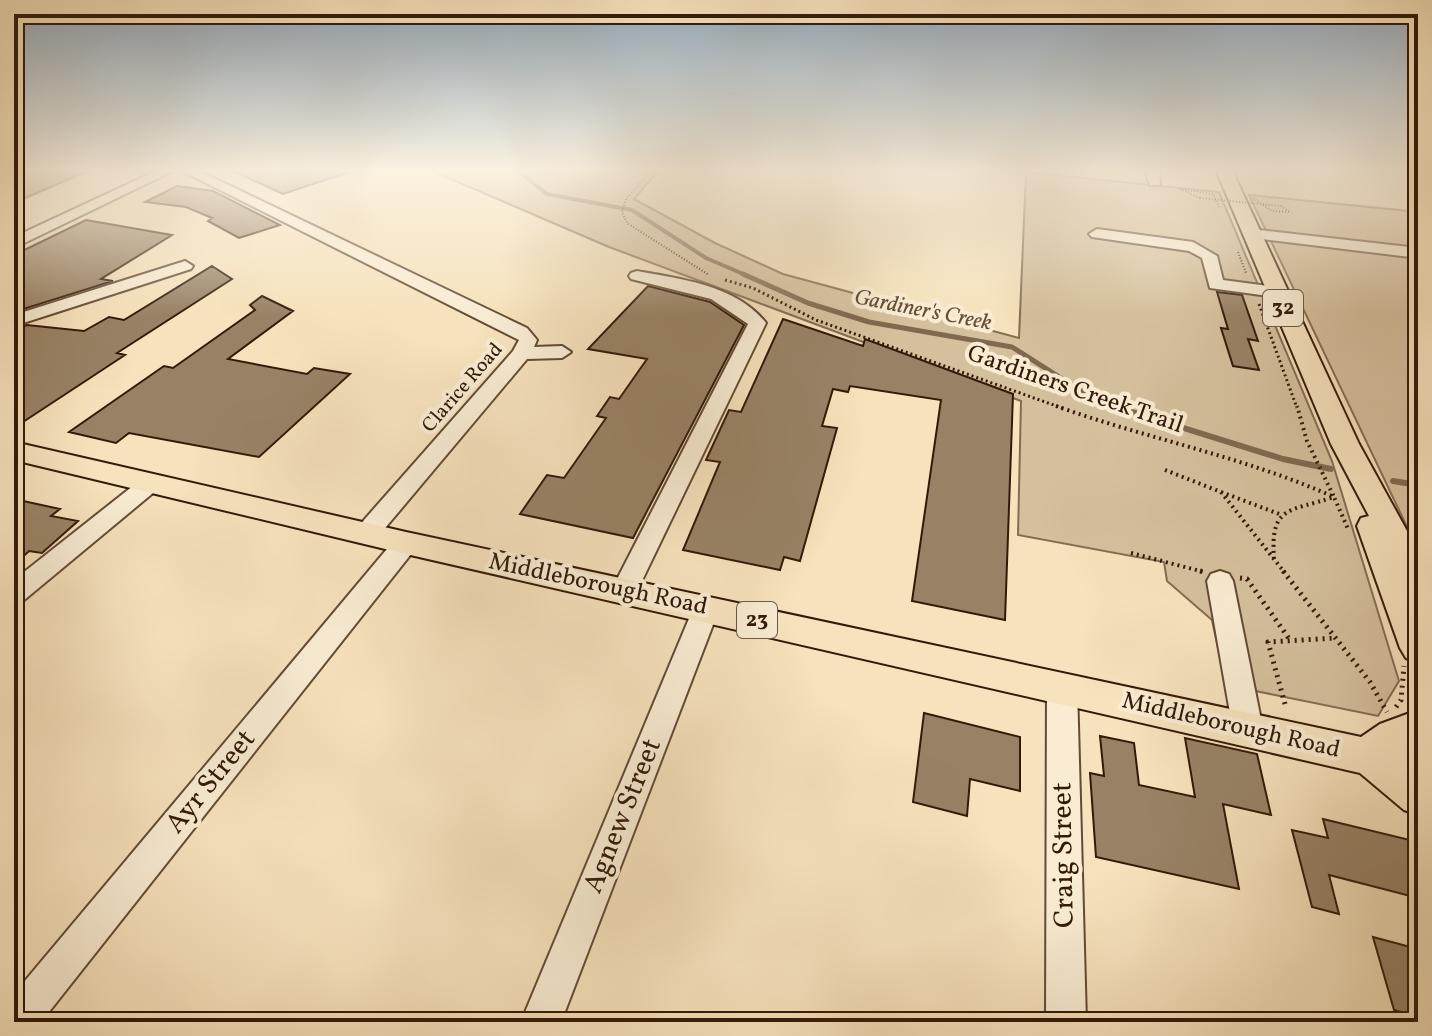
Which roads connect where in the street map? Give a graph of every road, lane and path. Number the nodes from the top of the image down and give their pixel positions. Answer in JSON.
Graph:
{"nodes":[{"id":1,"x":66,"y":218,"type":"edge"},
{"id":2,"x":287,"y":218,"type":"edge"},
{"id":3,"x":625,"y":218,"type":"edge"},
{"id":4,"x":1239,"y":218,"type":"edge"},
{"id":5,"x":1097,"y":234,"type":"dead end"},
{"id":6,"x":1244,"y":242,"type":"junction"},
{"id":7,"x":14,"y":243,"type":"edge"},
{"id":8,"x":1418,"y":253,"type":"edge"},
{"id":9,"x":684,"y":260,"type":"junction"},
{"id":10,"x":674,"y":264,"type":"dead end"},
{"id":11,"x":185,"y":266,"type":"dead end"},
{"id":12,"x":637,"y":276,"type":"dead end"},
{"id":13,"x":1252,"y":288,"type":"junction"},
{"id":14,"x":1276,"y":292,"type":"junction"},
{"id":15,"x":14,"y":321,"type":"edge"},
{"id":16,"x":525,"y":347,"type":"junction"},
{"id":17,"x":565,"y":348,"type":"dead end"},
{"id":18,"x":1345,"y":444,"type":"junction"},
{"id":19,"x":14,"y":451,"type":"edge"},
{"id":20,"x":1165,"y":470,"type":"dead end"},
{"id":21,"x":151,"y":483,"type":"junction"},
{"id":22,"x":1221,"y":492,"type":"junction"},
{"id":23,"x":1334,"y":497,"type":"junction"},
{"id":24,"x":1282,"y":515,"type":"junction"},
{"id":25,"x":366,"y":534,"type":"junction"},
{"id":26,"x":1352,"y":541,"type":"dead end"},
{"id":27,"x":406,"y":543,"type":"junction"},
{"id":28,"x":1274,"y":559,"type":"junction"},
{"id":29,"x":1417,"y":578,"type":"edge"},
{"id":30,"x":1220,"y":581,"type":"dead end"},
{"id":31,"x":624,"y":591,"type":"junction"},
{"id":32,"x":14,"y":594,"type":"edge"},
{"id":33,"x":706,"y":609,"type":"junction"},
{"id":34,"x":1336,"y":638,"type":"junction"},
{"id":35,"x":1409,"y":653,"type":"edge"},
{"id":36,"x":1062,"y":687,"type":"junction"},
{"id":37,"x":1285,"y":704,"type":"dead end"},
{"id":38,"x":1404,"y":722,"type":"edge"},
{"id":39,"x":1248,"y":730,"type":"junction"},
{"id":40,"x":1367,"y":756,"type":"junction"},
{"id":41,"x":1418,"y":768,"type":"edge"},
{"id":42,"x":1418,"y":796,"type":"edge"},
{"id":43,"x":16,"y":1022,"type":"edge"},
{"id":44,"x":541,"y":1022,"type":"edge"},
{"id":45,"x":1066,"y":1022,"type":"edge"}],
"edges":[{"from":1,"to":7,"type":"street"},
{"from":2,"to":16,"type":"street","name":"Clarice Road"},
{"from":3,"to":9,"type":"path","name":"Gardiners Creek Trail"},
{"from":4,"to":6,"type":"main road","number":"32"},
{"from":5,"to":13,"type":"street"},
{"from":6,"to":8,"type":"street"},
{"from":6,"to":13,"type":"path"},
{"from":6,"to":14,"type":"main road","number":"32"},
{"from":9,"to":10,"type":"path"},
{"from":9,"to":23,"type":"path","name":"Gardiners Creek Trail"},
{"from":11,"to":15,"type":"street"},
{"from":12,"to":31,"type":"street"},
{"from":13,"to":14,"type":"street"},
{"from":13,"to":23,"type":"path"},
{"from":14,"to":18,"type":"main road","number":"32"},
{"from":16,"to":17,"type":"street"},
{"from":16,"to":25,"type":"street","name":"Clarice Road"},
{"from":18,"to":29,"type":"main road","number":"32"},
{"from":18,"to":35,"type":"main road","number":"32"},
{"from":19,"to":21,"type":"main road","name":"Middleborough Road","number":"23"},
{"from":20,"to":22,"type":"path"},
{"from":21,"to":25,"type":"main road","name":"Middleborough Road","number":"23"},
{"from":21,"to":32,"type":"street"},
{"from":22,"to":24,"type":"path"},
{"from":22,"to":28,"type":"path"},
{"from":23,"to":24,"type":"path"},
{"from":23,"to":26,"type":"path"},
{"from":24,"to":28,"type":"path"},
{"from":25,"to":27,"type":"main road","name":"Middleborough Road","number":"23"},
{"from":27,"to":31,"type":"main road","name":"Middleborough Road","number":"23"},
{"from":27,"to":43,"type":"street","name":"Ayr Street"},
{"from":28,"to":34,"type":"path"},
{"from":30,"to":39,"type":"street"},
{"from":31,"to":33,"type":"main road","name":"Middleborough Road","number":"23"},
{"from":33,"to":36,"type":"main road","name":"Middleborough Road","number":"23"},
{"from":33,"to":44,"type":"street","name":"Agnew Street"},
{"from":34,"to":37,"type":"path"},
{"from":34,"to":38,"type":"path"},
{"from":35,"to":38,"type":"path"},
{"from":36,"to":39,"type":"main road","name":"Middleborough Road","number":"23"},
{"from":36,"to":45,"type":"street","name":"Craig Street"},
{"from":38,"to":40,"type":"main road"},
{"from":39,"to":40,"type":"main road","name":"Middleborough Road","number":"23"},
{"from":40,"to":41,"type":"main road","name":"Middleborough Road","number":"23"},
{"from":40,"to":42,"type":"main road"}]}
